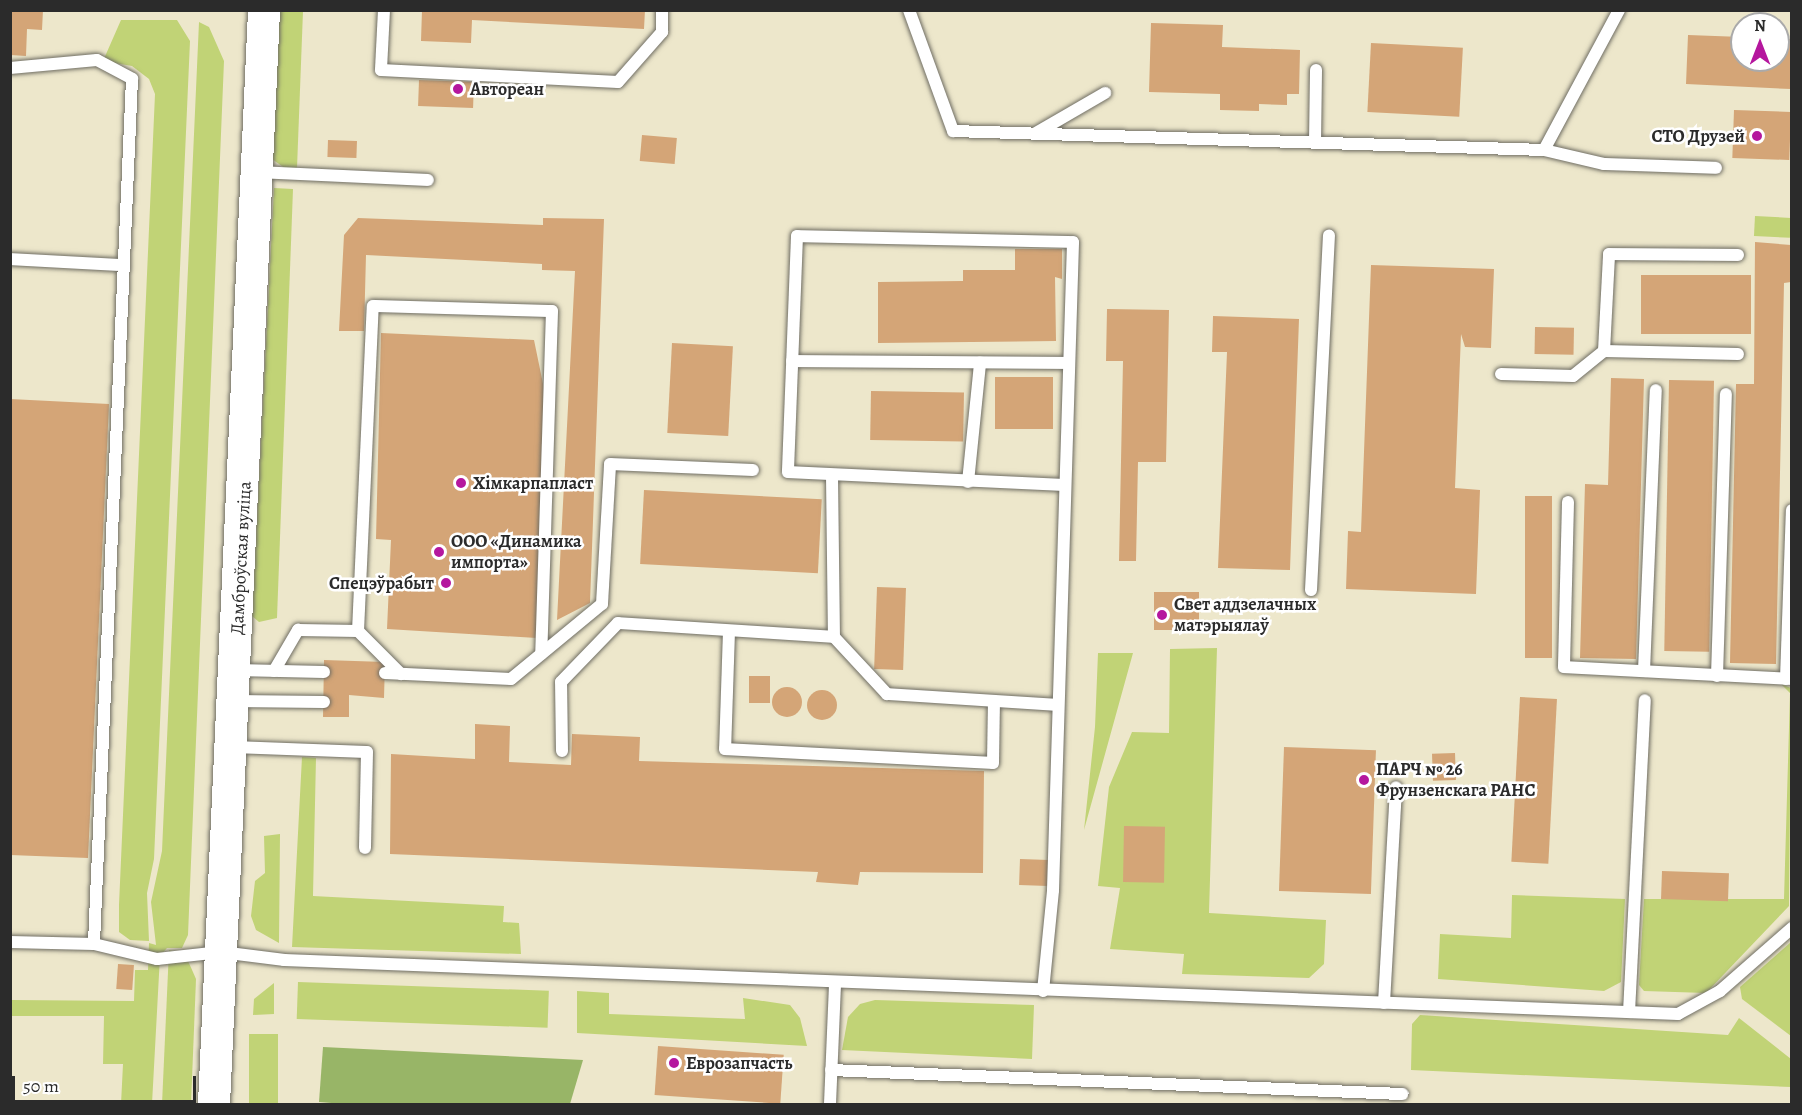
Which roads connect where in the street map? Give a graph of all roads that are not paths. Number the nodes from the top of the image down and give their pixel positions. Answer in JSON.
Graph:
{"nodes":[{"id":1,"x":264,"y":10,"type":"edge"},
{"id":2,"x":384,"y":10,"type":"edge"},
{"id":3,"x":662,"y":10,"type":"edge"},
{"id":4,"x":909,"y":10,"type":"edge"},
{"id":5,"x":1619,"y":10,"type":"edge"},
{"id":6,"x":10,"y":68,"type":"edge"},
{"id":7,"x":1316,"y":70,"type":"dead end"},
{"id":8,"x":1105,"y":93,"type":"dead end"},
{"id":9,"x":1035,"y":134,"type":"junction"},
{"id":10,"x":1316,"y":143,"type":"junction"},
{"id":11,"x":1544,"y":150,"type":"junction"},
{"id":12,"x":1716,"y":168,"type":"dead end"},
{"id":13,"x":258,"y":172,"type":"junction"},
{"id":14,"x":428,"y":180,"type":"dead end"},
{"id":15,"x":1329,"y":235,"type":"dead end"},
{"id":16,"x":1738,"y":255,"type":"dead end"},
{"id":17,"x":10,"y":259,"type":"edge"},
{"id":18,"x":118,"y":265,"type":"dead end"},
{"id":19,"x":1604,"y":351,"type":"junction"},
{"id":20,"x":1738,"y":354,"type":"dead end"},
{"id":21,"x":792,"y":361,"type":"junction"},
{"id":22,"x":980,"y":363,"type":"junction"},
{"id":23,"x":1068,"y":363,"type":"junction"},
{"id":24,"x":1501,"y":374,"type":"dead end"},
{"id":25,"x":1656,"y":390,"type":"dead end"},
{"id":26,"x":1726,"y":394,"type":"dead end"},
{"id":27,"x":753,"y":470,"type":"dead end"},
{"id":28,"x":832,"y":476,"type":"junction"},
{"id":29,"x":968,"y":482,"type":"junction"},
{"id":30,"x":1064,"y":486,"type":"junction"},
{"id":31,"x":1568,"y":502,"type":"dead end"},
{"id":32,"x":1791,"y":510,"type":"edge"},
{"id":33,"x":1311,"y":590,"type":"dead end"},
{"id":34,"x":729,"y":630,"type":"junction"},
{"id":35,"x":358,"y":631,"type":"junction"},
{"id":36,"x":834,"y":638,"type":"junction"},
{"id":37,"x":542,"y":654,"type":"junction"},
{"id":38,"x":236,"y":670,"type":"junction"},
{"id":39,"x":274,"y":671,"type":"junction"},
{"id":40,"x":1644,"y":671,"type":"junction"},
{"id":41,"x":324,"y":672,"type":"dead end"},
{"id":42,"x":385,"y":673,"type":"dead end"},
{"id":43,"x":401,"y":674,"type":"junction"},
{"id":44,"x":1717,"y":676,"type":"junction"},
{"id":45,"x":1789,"y":679,"type":"edge"},
{"id":46,"x":1645,"y":700,"type":"dead end"},
{"id":47,"x":234,"y":701,"type":"junction"},
{"id":48,"x":993,"y":701,"type":"junction"},
{"id":49,"x":324,"y":702,"type":"dead end"},
{"id":50,"x":1057,"y":705,"type":"junction"},
{"id":51,"x":233,"y":747,"type":"junction"},
{"id":52,"x":562,"y":751,"type":"dead end"},
{"id":53,"x":1395,"y":787,"type":"dead end"},
{"id":54,"x":365,"y":848,"type":"dead end"},
{"id":55,"x":1791,"y":928,"type":"edge"},
{"id":56,"x":10,"y":942,"type":"edge"},
{"id":57,"x":94,"y":944,"type":"junction"},
{"id":58,"x":222,"y":952,"type":"junction"},
{"id":59,"x":835,"y":983,"type":"junction"},
{"id":60,"x":1043,"y":992,"type":"junction"},
{"id":61,"x":1384,"y":1003,"type":"junction"},
{"id":62,"x":1629,"y":1012,"type":"junction"},
{"id":63,"x":831,"y":1071,"type":"junction"},
{"id":64,"x":1402,"y":1094,"type":"dead end"},
{"id":65,"x":214,"y":1104,"type":"edge"},
{"id":66,"x":830,"y":1104,"type":"edge"}],
"edges":[{"from":1,"to":13,"type":"street","name":"Дамброўская вуліца"},
{"from":2,"to":3,"type":"lane"},
{"from":4,"to":9,"type":"lane"},
{"from":5,"to":11,"type":"lane"},
{"from":6,"to":57,"type":"lane"},
{"from":7,"to":10,"type":"lane"},
{"from":8,"to":9,"type":"lane"},
{"from":9,"to":10,"type":"lane"},
{"from":10,"to":11,"type":"lane"},
{"from":11,"to":12,"type":"lane"},
{"from":13,"to":14,"type":"lane"},
{"from":13,"to":38,"type":"street","name":"Дамброўская вуліца"},
{"from":15,"to":33,"type":"lane"},
{"from":16,"to":19,"type":"lane"},
{"from":17,"to":18,"type":"lane"},
{"from":19,"to":20,"type":"lane"},
{"from":19,"to":24,"type":"lane"},
{"from":21,"to":22,"type":"lane"},
{"from":21,"to":23,"type":"lane"},
{"from":21,"to":28,"type":"lane"},
{"from":22,"to":23,"type":"lane"},
{"from":22,"to":29,"type":"lane"},
{"from":23,"to":30,"type":"lane"},
{"from":25,"to":40,"type":"lane"},
{"from":26,"to":44,"type":"lane"},
{"from":27,"to":37,"type":"lane"},
{"from":28,"to":29,"type":"lane"},
{"from":28,"to":36,"type":"lane"},
{"from":29,"to":30,"type":"lane"},
{"from":30,"to":50,"type":"lane"},
{"from":31,"to":40,"type":"lane"},
{"from":32,"to":45,"type":"lane"},
{"from":34,"to":36,"type":"lane"},
{"from":34,"to":48,"type":"lane"},
{"from":34,"to":52,"type":"lane"},
{"from":35,"to":37,"type":"lane"},
{"from":35,"to":39,"type":"lane"},
{"from":35,"to":43,"type":"lane"},
{"from":36,"to":48,"type":"lane"},
{"from":37,"to":43,"type":"lane"},
{"from":38,"to":39,"type":"lane"},
{"from":38,"to":47,"type":"street","name":"Дамброўская вуліца"},
{"from":39,"to":41,"type":"lane"},
{"from":40,"to":44,"type":"lane"},
{"from":42,"to":43,"type":"lane"},
{"from":44,"to":45,"type":"lane"},
{"from":46,"to":62,"type":"lane"},
{"from":47,"to":49,"type":"lane"},
{"from":47,"to":51,"type":"street","name":"Дамброўская вуліца"},
{"from":48,"to":50,"type":"lane"},
{"from":50,"to":60,"type":"lane"},
{"from":51,"to":54,"type":"lane"},
{"from":51,"to":58,"type":"street","name":"Дамброўская вуліца"},
{"from":53,"to":61,"type":"lane"},
{"from":55,"to":62,"type":"lane"},
{"from":56,"to":57,"type":"lane"},
{"from":57,"to":58,"type":"lane"},
{"from":58,"to":59,"type":"lane"},
{"from":58,"to":65,"type":"street","name":"Дамброўская вуліца"},
{"from":59,"to":60,"type":"lane"},
{"from":59,"to":63,"type":"lane"},
{"from":60,"to":61,"type":"lane"},
{"from":61,"to":62,"type":"lane"},
{"from":63,"to":64,"type":"lane"},
{"from":63,"to":66,"type":"lane"}]}
